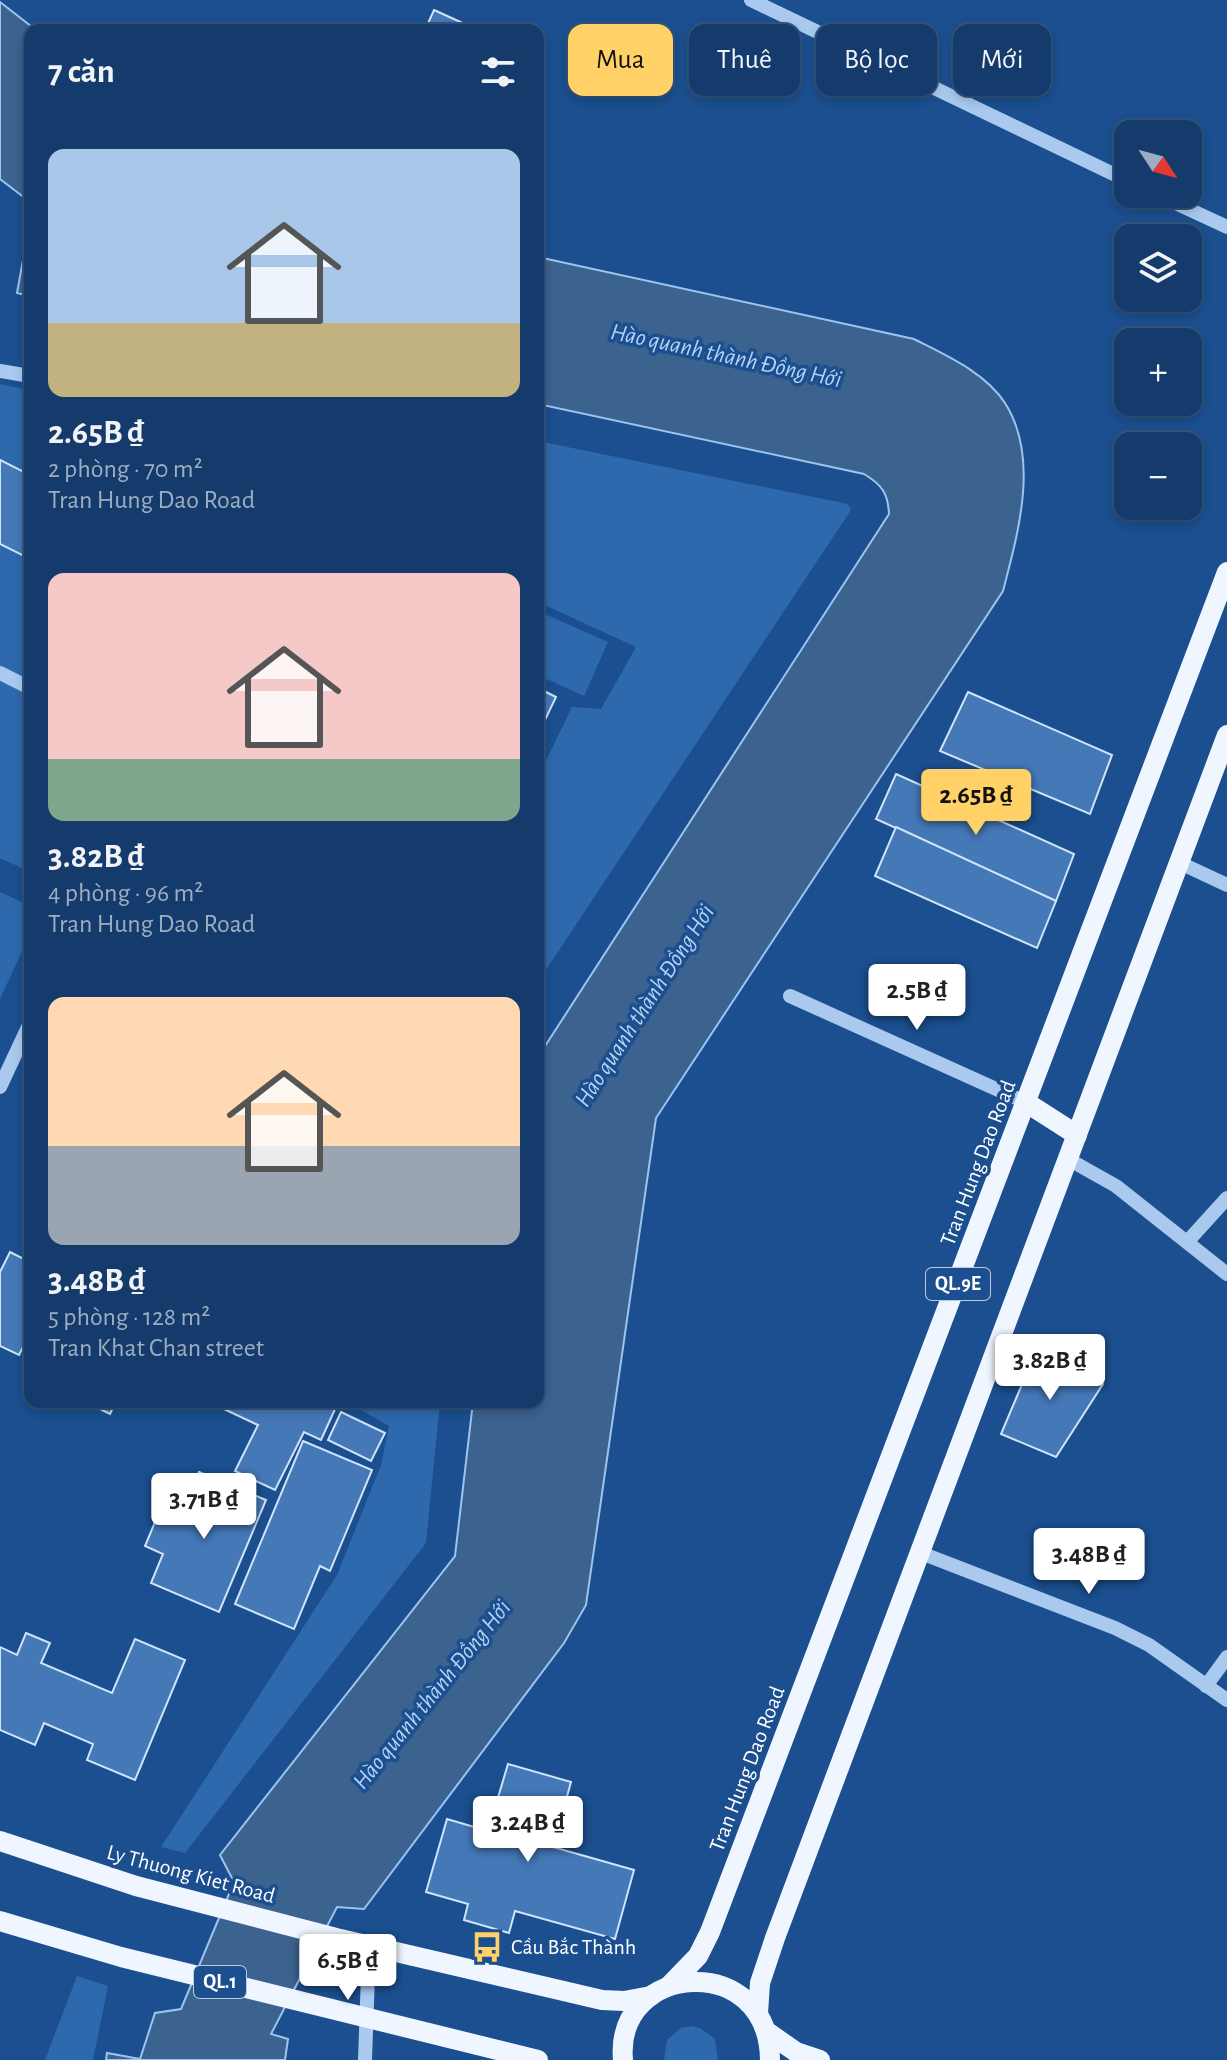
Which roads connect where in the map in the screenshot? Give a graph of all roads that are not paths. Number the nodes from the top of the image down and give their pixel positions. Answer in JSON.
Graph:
{"nodes":[{"id":1,"x":751,"y":0,"type":"edge"},
{"id":2,"x":1114,"y":174,"type":"edge"},
{"id":3,"x":1186,"y":208,"type":"edge"},
{"id":4,"x":1227,"y":227,"type":"edge"},
{"id":5,"x":0,"y":371,"type":"edge"},
{"id":6,"x":24,"y":375,"type":"edge"},
{"id":7,"x":1227,"y":572,"type":"edge"},
{"id":8,"x":0,"y":673,"type":"edge"},
{"id":9,"x":24,"y":685,"type":"edge"},
{"id":10,"x":1227,"y":735,"type":"edge"},
{"id":11,"x":1180,"y":863,"type":"junction"},
{"id":12,"x":1227,"y":885,"type":"edge"},
{"id":13,"x":790,"y":996,"type":"dead end"},
{"id":14,"x":24,"y":1036,"type":"edge"},
{"id":15,"x":0,"y":1087,"type":"edge"},
{"id":16,"x":1027,"y":1103,"type":"junction"},
{"id":17,"x":1077,"y":1135,"type":"junction"},
{"id":18,"x":1068,"y":1159,"type":"junction"},
{"id":19,"x":1227,"y":1198,"type":"edge"},
{"id":20,"x":1188,"y":1241,"type":"junction"},
{"id":21,"x":1227,"y":1274,"type":"edge"},
{"id":22,"x":921,"y":1553,"type":"junction"},
{"id":23,"x":1227,"y":1657,"type":"edge"},
{"id":24,"x":1206,"y":1686,"type":"junction"},
{"id":25,"x":1227,"y":1700,"type":"edge"},
{"id":26,"x":0,"y":1841,"type":"edge"},
{"id":27,"x":0,"y":1921,"type":"edge"},
{"id":28,"x":369,"y":1946,"type":"junction"},
{"id":29,"x":670,"y":1985,"type":"junction"},
{"id":30,"x":651,"y":1996,"type":"junction"},
{"id":31,"x":367,"y":2018,"type":"junction"},
{"id":32,"x":762,"y":2022,"type":"junction"},
{"id":33,"x":365,"y":2060,"type":"edge"},
{"id":34,"x":538,"y":2060,"type":"edge"},
{"id":35,"x":623,"y":2060,"type":"edge"},
{"id":36,"x":770,"y":2060,"type":"edge"},
{"id":37,"x":820,"y":2060,"type":"edge"}],
"edges":[{"from":1,"to":2,"type":"street"},
{"from":3,"to":4,"type":"street"},
{"from":5,"to":6,"type":"street"},
{"from":7,"to":16,"type":"main road","name":"Tran Hung Dao Road","number":"QL.9E"},
{"from":8,"to":9,"type":"street"},
{"from":10,"to":11,"type":"main road","number":"QL.9E"},
{"from":11,"to":12,"type":"street"},
{"from":11,"to":17,"type":"main road","number":"QL.9E"},
{"from":13,"to":16,"type":"street"},
{"from":14,"to":15,"type":"street"},
{"from":16,"to":17,"type":"main road"},
{"from":16,"to":29,"type":"main road","name":"Tran Hung Dao Road","number":"QL.9E"},
{"from":17,"to":18,"type":"main road","number":"QL.9E"},
{"from":18,"to":20,"type":"street"},
{"from":18,"to":22,"type":"main road","number":"QL.9E"},
{"from":19,"to":20,"type":"street"},
{"from":20,"to":21,"type":"street"},
{"from":22,"to":24,"type":"street"},
{"from":22,"to":32,"type":"main road","number":"QL.9E"},
{"from":23,"to":24,"type":"street"},
{"from":24,"to":25,"type":"street"},
{"from":26,"to":28,"type":"main road","name":"Ly Thuong Kiet Road"},
{"from":27,"to":31,"type":"main road","number":"QL.1"},
{"from":28,"to":30,"type":"main road","name":"Ly Thuong Kiet Road"},
{"from":28,"to":31,"type":"street"},
{"from":29,"to":30,"type":"main road"},
{"from":29,"to":32,"type":"main road"},
{"from":30,"to":35,"type":"main road"},
{"from":31,"to":33,"type":"street"},
{"from":31,"to":34,"type":"main road","number":"QL.1"},
{"from":32,"to":36,"type":"main road"},
{"from":32,"to":37,"type":"main road"}]}
